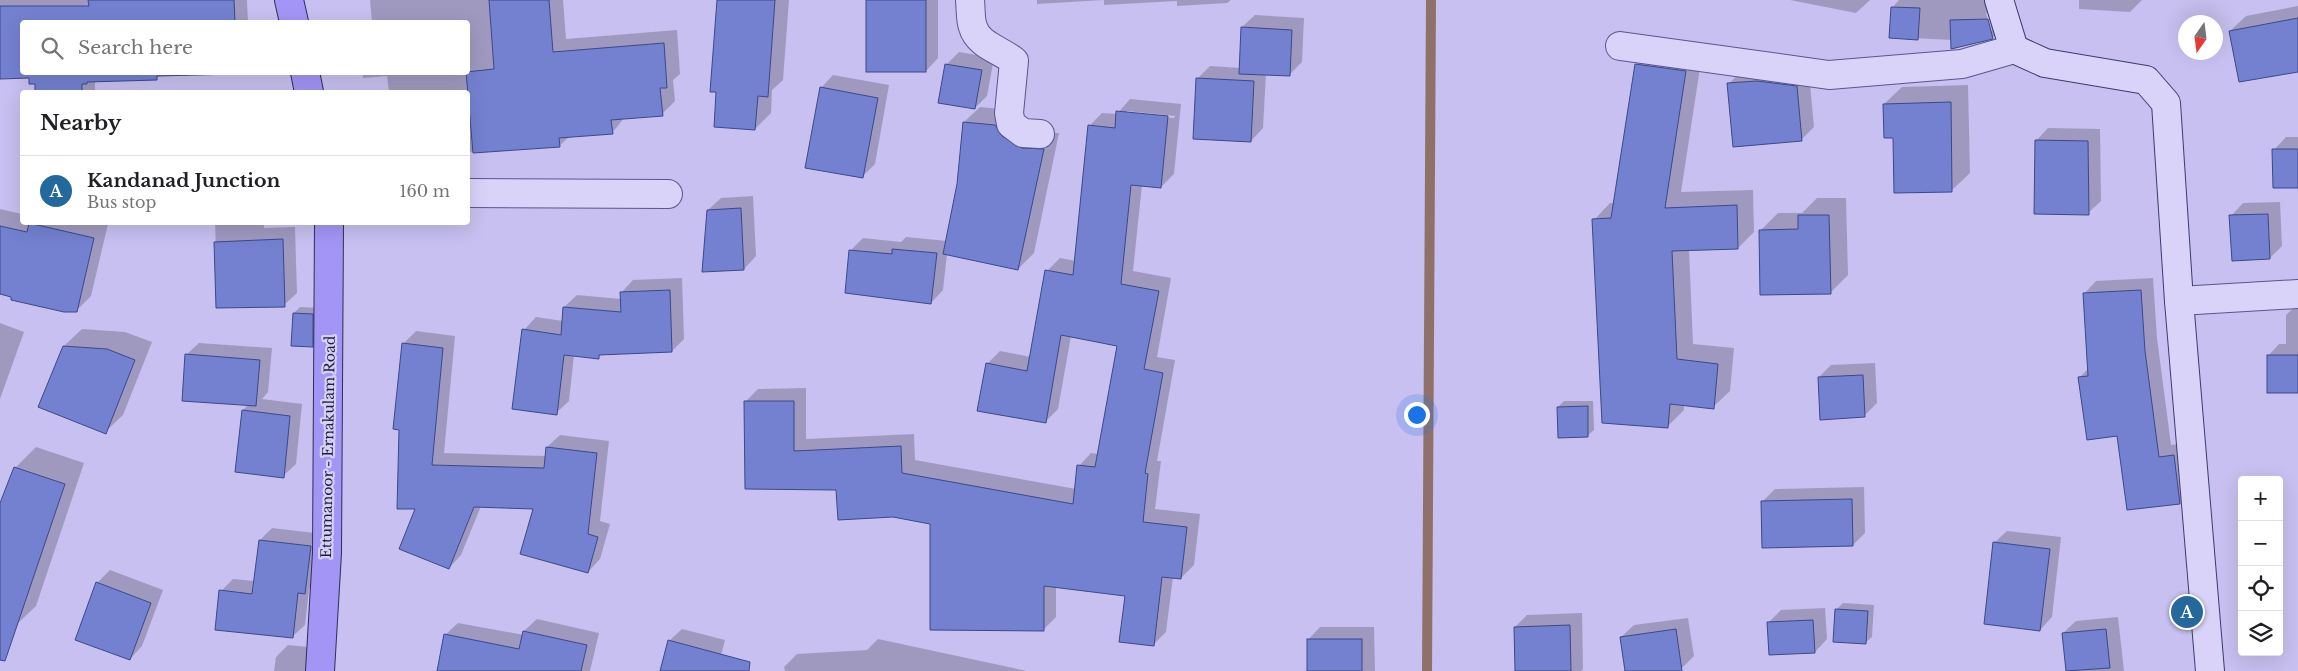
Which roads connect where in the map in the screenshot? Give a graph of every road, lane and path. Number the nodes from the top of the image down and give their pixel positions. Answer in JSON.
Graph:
{"nodes":[{"id":1,"x":290,"y":0,"type":"edge"},
{"id":2,"x":970,"y":0,"type":"edge"},
{"id":3,"x":1999,"y":0,"type":"edge"},
{"id":4,"x":294,"y":20,"type":"edge"},
{"id":5,"x":1620,"y":46,"type":"dead end"},
{"id":6,"x":2014,"y":49,"type":"junction"},
{"id":7,"x":306,"y":75,"type":"edge"},
{"id":8,"x":309,"y":90,"type":"edge"},
{"id":9,"x":1040,"y":134,"type":"dead end"},
{"id":10,"x":470,"y":193,"type":"edge"},
{"id":11,"x":668,"y":194,"type":"dead end"},
{"id":12,"x":329,"y":225,"type":"edge"},
{"id":13,"x":2298,"y":294,"type":"edge"},
{"id":14,"x":2179,"y":301,"type":"junction"},
{"id":15,"x":320,"y":671,"type":"edge"},
{"id":16,"x":2210,"y":671,"type":"edge"}],
"edges":[{"from":1,"to":4,"type":"main road"},
{"from":2,"to":9,"type":"street"},
{"from":3,"to":6,"type":"street"},
{"from":5,"to":6,"type":"street"},
{"from":6,"to":14,"type":"street"},
{"from":7,"to":8,"type":"main road"},
{"from":10,"to":11,"type":"street"},
{"from":12,"to":15,"type":"main road","name":"Ettumanoor - Ernakulam Road"},
{"from":13,"to":14,"type":"street"},
{"from":14,"to":16,"type":"street"}]}
